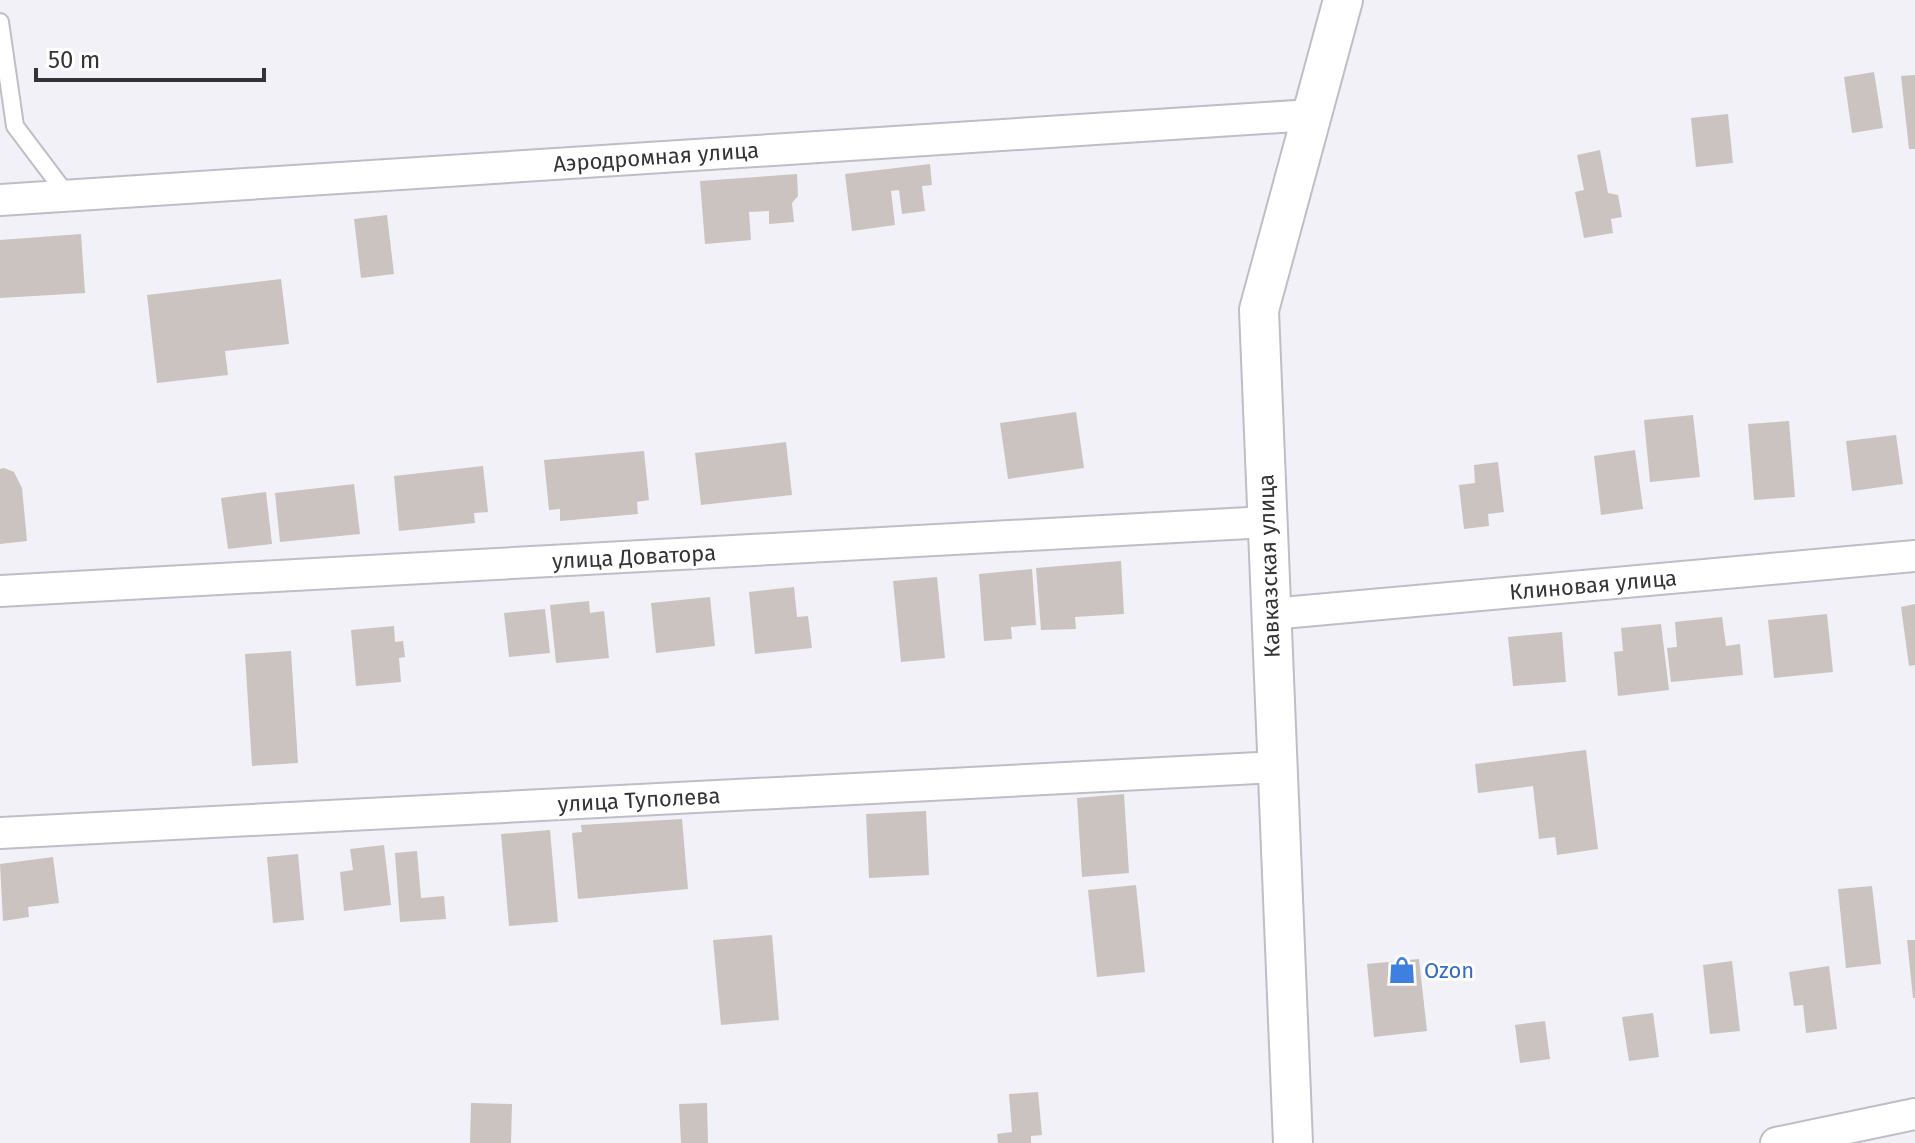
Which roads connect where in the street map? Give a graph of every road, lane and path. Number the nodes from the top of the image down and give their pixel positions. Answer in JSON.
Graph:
{"nodes":[{"id":1,"x":1343,"y":0,"type":"edge"},
{"id":2,"x":0,"y":22,"type":"edge"},
{"id":3,"x":1311,"y":115,"type":"junction"},
{"id":4,"x":67,"y":195,"type":"junction"},
{"id":5,"x":0,"y":200,"type":"edge"},
{"id":6,"x":1267,"y":522,"type":"junction"},
{"id":7,"x":1915,"y":556,"type":"edge"},
{"id":8,"x":0,"y":591,"type":"edge"},
{"id":9,"x":1271,"y":614,"type":"junction"},
{"id":10,"x":1278,"y":767,"type":"junction"},
{"id":11,"x":0,"y":833,"type":"edge"},
{"id":12,"x":1915,"y":1114,"type":"edge"},
{"id":13,"x":1293,"y":1143,"type":"edge"},
{"id":14,"x":1776,"y":1143,"type":"edge"}],
"edges":[{"from":1,"to":3,"type":"street","name":"Кавказская улица"},
{"from":2,"to":4,"type":"lane"},
{"from":3,"to":4,"type":"street","name":"Аэродромная улица"},
{"from":3,"to":6,"type":"street","name":"Кавказская улица"},
{"from":4,"to":5,"type":"street","name":"Аэродромная улица"},
{"from":6,"to":8,"type":"street","name":"улица Доватора"},
{"from":6,"to":9,"type":"street","name":"Кавказская улица"},
{"from":7,"to":9,"type":"street","name":"Клиновая улица"},
{"from":9,"to":10,"type":"street","name":"Кавказская улица"},
{"from":10,"to":11,"type":"street","name":"улица Туполева"},
{"from":10,"to":13,"type":"street","name":"Кавказская улица"},
{"from":12,"to":14,"type":"street"}]}
